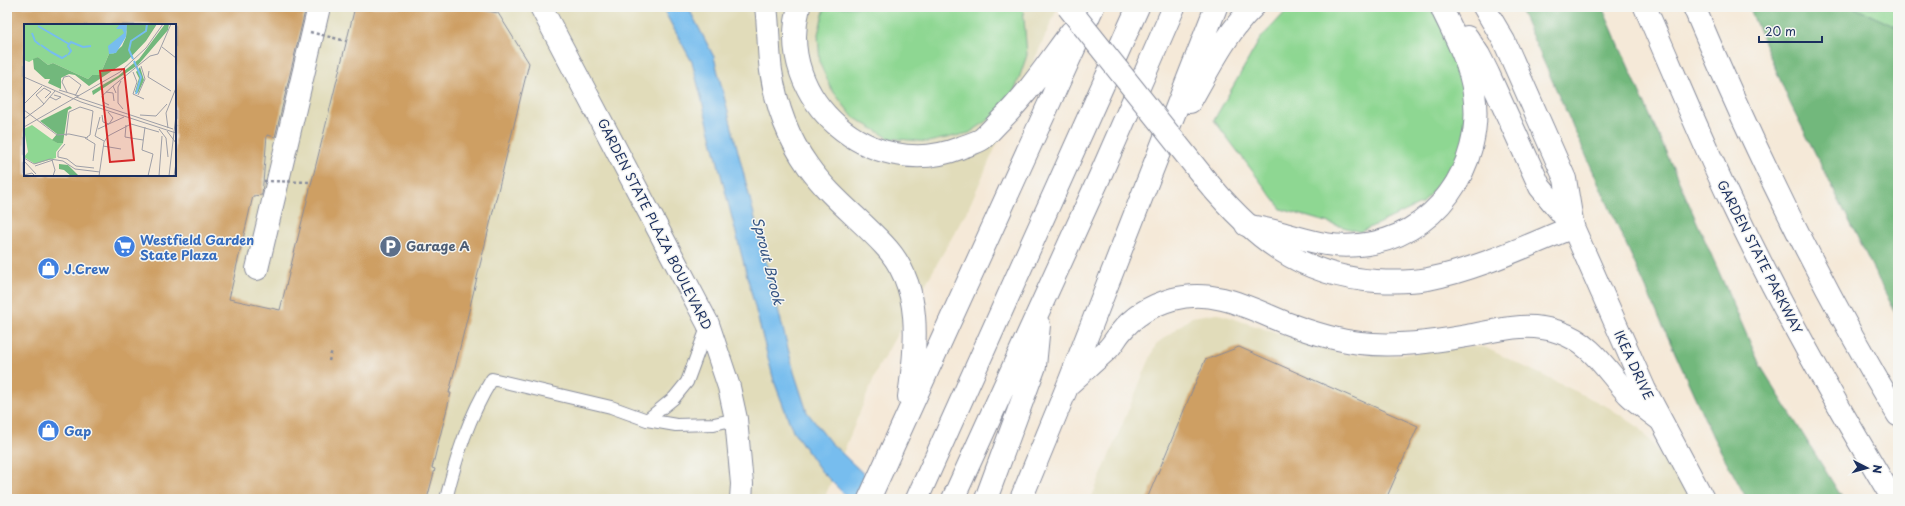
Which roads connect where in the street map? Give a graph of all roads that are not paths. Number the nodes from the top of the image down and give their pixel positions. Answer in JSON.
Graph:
{"nodes":[{"id":1,"x":319,"y":7,"type":"edge"},
{"id":2,"x":541,"y":7,"type":"edge"},
{"id":3,"x":800,"y":7,"type":"edge"},
{"id":4,"x":1068,"y":7,"type":"edge"},
{"id":5,"x":1089,"y":7,"type":"edge"},
{"id":6,"x":1093,"y":7,"type":"edge"},
{"id":7,"x":1138,"y":7,"type":"edge"},
{"id":8,"x":1174,"y":7,"type":"edge"},
{"id":9,"x":1216,"y":7,"type":"edge"},
{"id":10,"x":1253,"y":7,"type":"edge"},
{"id":11,"x":1484,"y":7,"type":"edge"},
{"id":12,"x":1645,"y":7,"type":"edge"},
{"id":13,"x":1694,"y":7,"type":"edge"},
{"id":14,"x":1441,"y":9,"type":"edge"},
{"id":15,"x":769,"y":13,"type":"edge"},
{"id":16,"x":1152,"y":167,"type":"junction"},
{"id":17,"x":1246,"y":225,"type":"junction"},
{"id":18,"x":1573,"y":227,"type":"junction"},
{"id":19,"x":257,"y":269,"type":"dead end"},
{"id":20,"x":1041,"y":307,"type":"junction"},
{"id":21,"x":708,"y":324,"type":"junction"},
{"id":22,"x":1068,"y":385,"type":"junction"},
{"id":23,"x":1898,"y":415,"type":"edge"},
{"id":24,"x":736,"y":419,"type":"junction"},
{"id":25,"x":1659,"y":419,"type":"junction"},
{"id":26,"x":648,"y":420,"type":"junction"},
{"id":27,"x":902,"y":428,"type":"junction"},
{"id":28,"x":446,"y":499,"type":"edge"},
{"id":29,"x":741,"y":499,"type":"edge"},
{"id":30,"x":869,"y":499,"type":"edge"},
{"id":31,"x":917,"y":499,"type":"edge"},
{"id":32,"x":953,"y":499,"type":"edge"},
{"id":33,"x":986,"y":499,"type":"edge"},
{"id":34,"x":1021,"y":499,"type":"edge"},
{"id":35,"x":1703,"y":499,"type":"edge"},
{"id":36,"x":1893,"y":499,"type":"edge"}],
"edges":[{"from":1,"to":19,"type":"main road"},
{"from":2,"to":21,"type":"main road","name":"GARDEN STATE PLAZA BOULEVARD"},
{"from":3,"to":5,"type":"main road"},
{"from":4,"to":17,"type":"main road","bridge":true},
{"from":6,"to":27,"type":"main road"},
{"from":7,"to":31,"type":"main road"},
{"from":8,"to":20,"type":"main road"},
{"from":9,"to":16,"type":"main road"},
{"from":10,"to":16,"type":"main road"},
{"from":11,"to":18,"type":"main road"},
{"from":12,"to":36,"type":"main road","name":"GARDEN STATE PARKWAY"},
{"from":13,"to":23,"type":"main road"},
{"from":14,"to":17,"type":"main road"},
{"from":14,"to":18,"type":"main road"},
{"from":15,"to":27,"type":"main road"},
{"from":16,"to":22,"type":"main road"},
{"from":17,"to":18,"type":"main road"},
{"from":18,"to":25,"type":"main road","name":"IKEA DRIVE"},
{"from":20,"to":32,"type":"main road"},
{"from":20,"to":33,"type":"main road"},
{"from":21,"to":24,"type":"main road","name":"GARDEN STATE PLAZA BOULEVARD"},
{"from":21,"to":26,"type":"lane"},
{"from":22,"to":25,"type":"main road"},
{"from":22,"to":34,"type":"main road"},
{"from":24,"to":26,"type":"lane"},
{"from":24,"to":29,"type":"main road","name":"GARDEN STATE PLAZA BOULEVARD"},
{"from":25,"to":35,"type":"main road","name":"IKEA DRIVE"},
{"from":26,"to":28,"type":"lane"},
{"from":27,"to":30,"type":"main road"}]}
